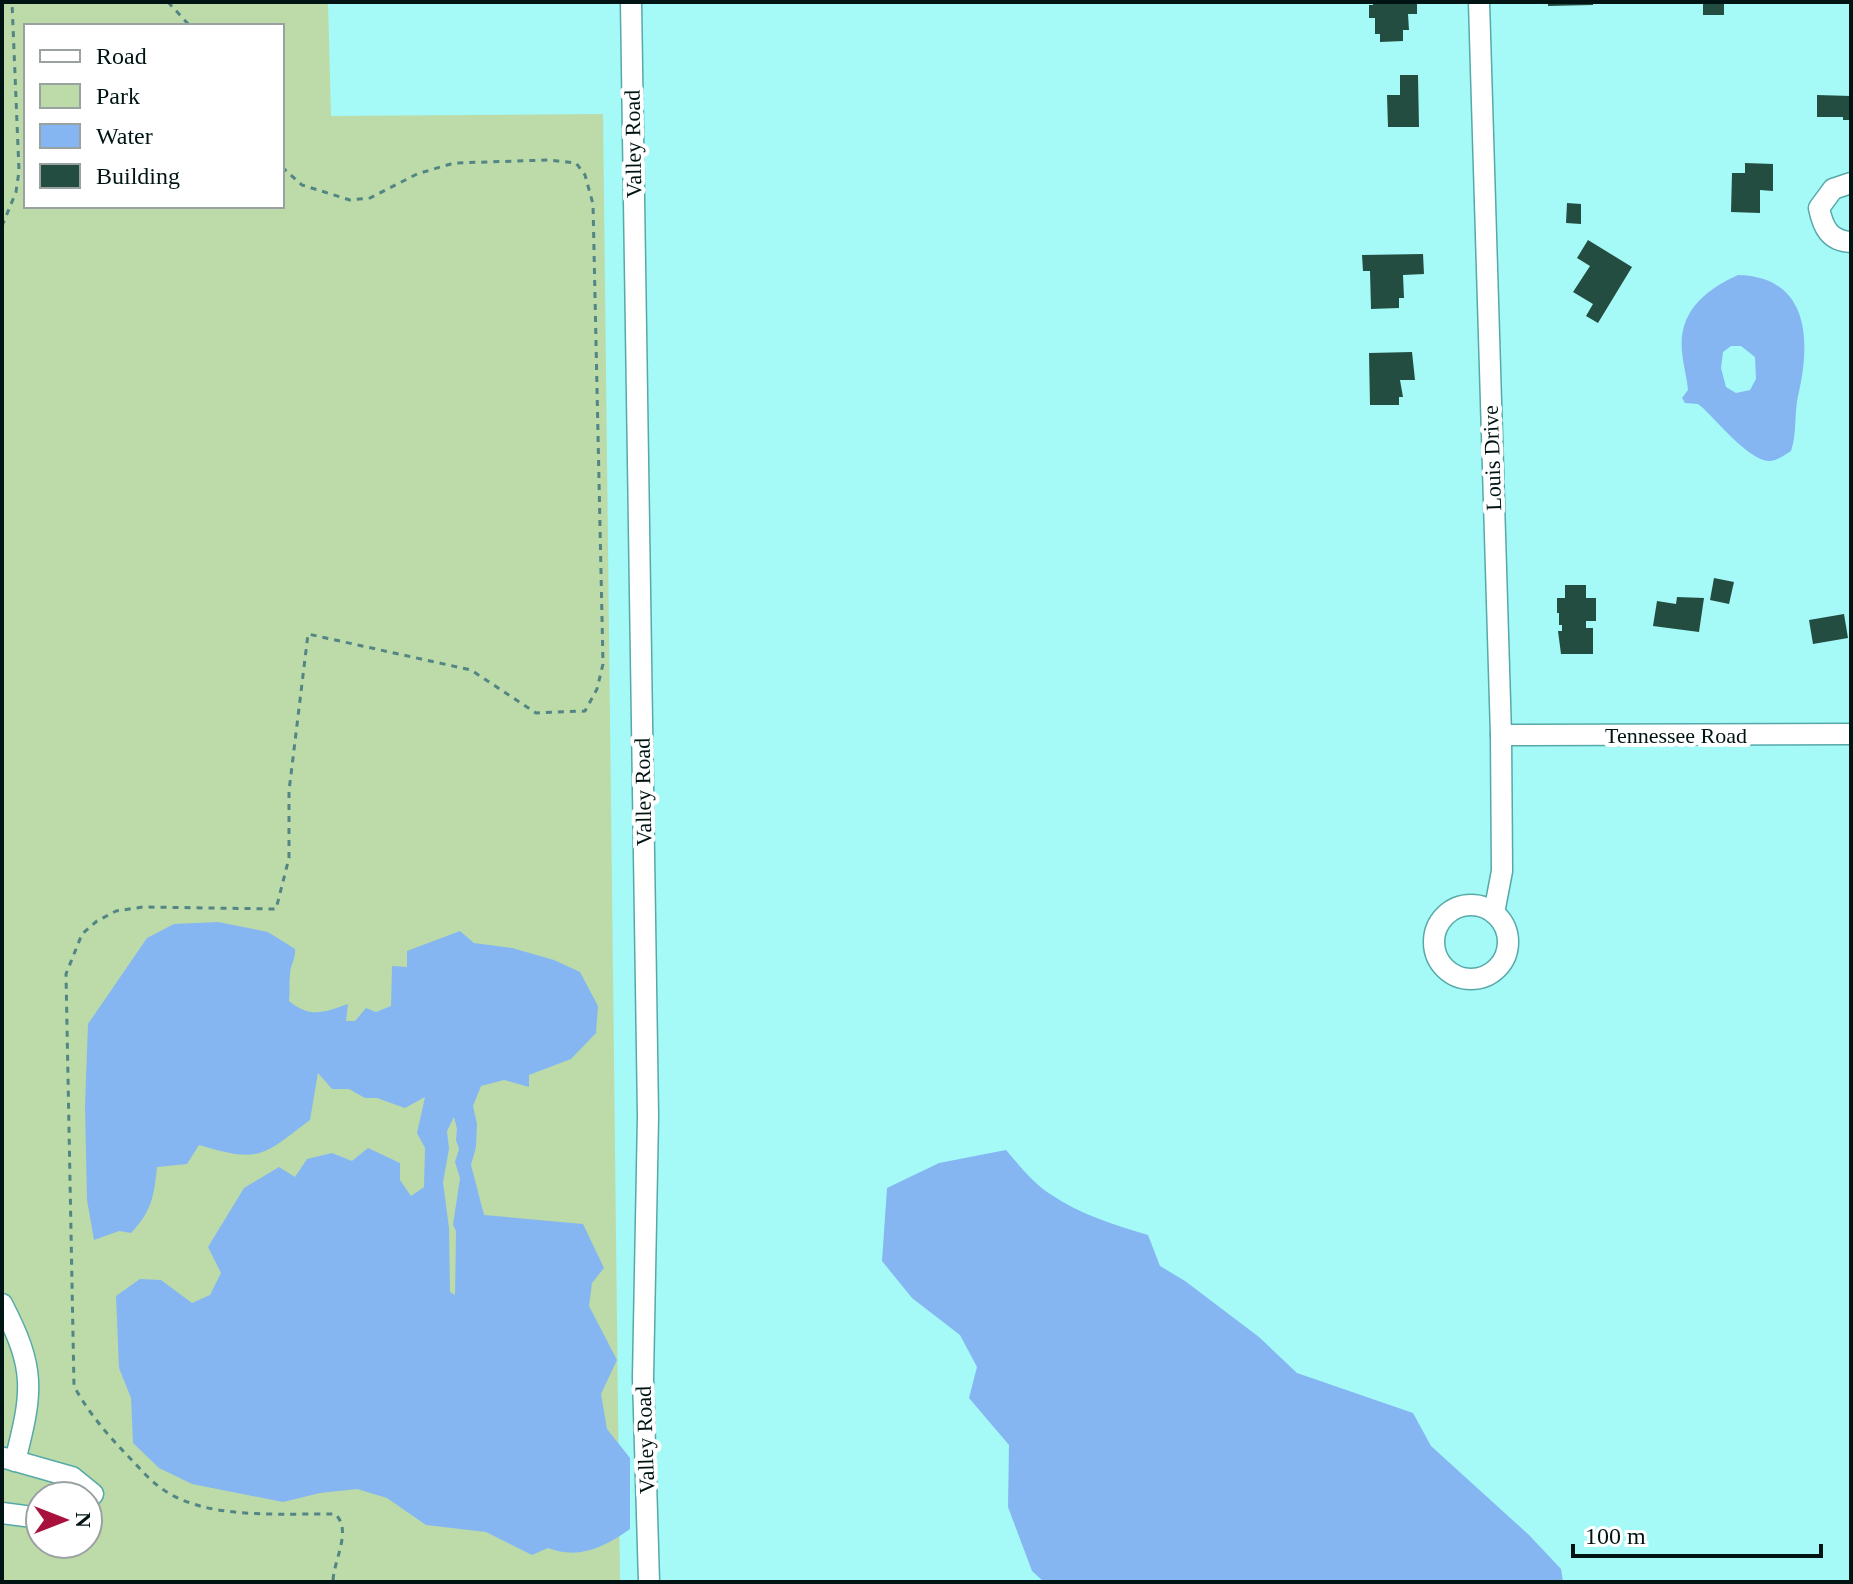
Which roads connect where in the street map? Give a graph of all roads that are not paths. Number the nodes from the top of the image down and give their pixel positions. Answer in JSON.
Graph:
{"nodes":[{"id":1,"x":631,"y":2,"type":"edge"},
{"id":2,"x":1479,"y":2,"type":"edge"},
{"id":3,"x":1851,"y":183,"type":"edge"},
{"id":4,"x":1851,"y":242,"type":"edge"},
{"id":5,"x":1851,"y":734,"type":"edge"},
{"id":6,"x":1501,"y":735,"type":"junction"},
{"id":7,"x":1494,"y":913,"type":"dead end"},
{"id":8,"x":2,"y":1304,"type":"edge"},
{"id":9,"x":12,"y":1454,"type":"edge"},
{"id":10,"x":76,"y":1480,"type":"edge"},
{"id":11,"x":2,"y":1513,"type":"edge"},
{"id":12,"x":24,"y":1516,"type":"edge"},
{"id":13,"x":649,"y":1582,"type":"edge"}],
"edges":[{"from":1,"to":13,"type":"street","name":"Valley Road"},
{"from":2,"to":6,"type":"street","name":"Louis Drive"},
{"from":3,"to":4,"type":"street"},
{"from":5,"to":6,"type":"street","name":"Tennessee Road"},
{"from":6,"to":7,"type":"street","name":"Louis Drive"},
{"from":8,"to":9,"type":"street"},
{"from":9,"to":10,"type":"street"},
{"from":11,"to":12,"type":"street"}]}
